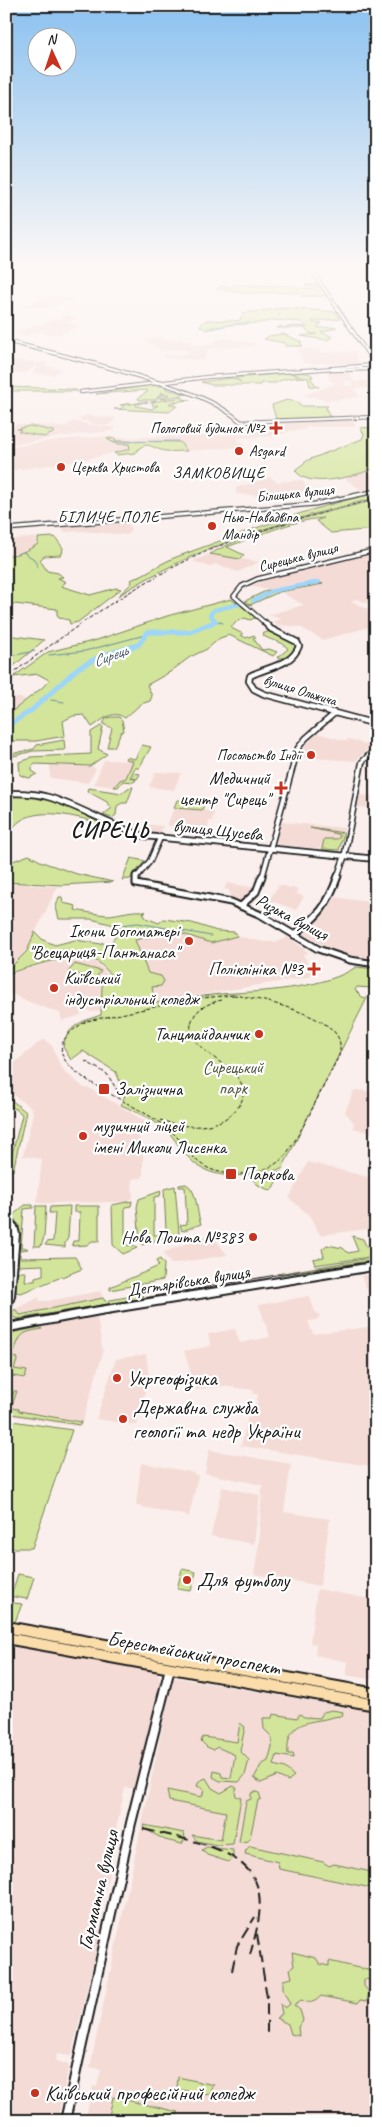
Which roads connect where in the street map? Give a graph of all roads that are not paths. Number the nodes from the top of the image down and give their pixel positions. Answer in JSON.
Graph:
{"nodes":[{"id":1,"x":103,"y":365,"type":"edge"},
{"id":2,"x":376,"y":366,"type":"edge"},
{"id":3,"x":146,"y":379,"type":"junction"},
{"id":4,"x":171,"y":381,"type":"junction"},
{"id":5,"x":157,"y":382,"type":"junction"},
{"id":6,"x":142,"y":384,"type":"junction"},
{"id":7,"x":168,"y":386,"type":"junction"},
{"id":8,"x":81,"y":392,"type":"dead end"},
{"id":9,"x":376,"y":417,"type":"edge"},
{"id":10,"x":376,"y":491,"type":"edge"},
{"id":11,"x":6,"y":529,"type":"edge"},
{"id":12,"x":376,"y":550,"type":"edge"},
{"id":13,"x":235,"y":598,"type":"joint"},
{"id":14,"x":334,"y":713,"type":"junction"},
{"id":15,"x":376,"y":724,"type":"edge"},
{"id":16,"x":376,"y":748,"type":"edge"},
{"id":17,"x":6,"y":792,"type":"edge"},
{"id":18,"x":160,"y":837,"type":"junction"},
{"id":19,"x":270,"y":848,"type":"junction"},
{"id":20,"x":344,"y":855,"type":"junction"},
{"id":21,"x":376,"y":858,"type":"edge"},
{"id":22,"x":241,"y":906,"type":"junction"},
{"id":23,"x":294,"y":935,"type":"junction"},
{"id":24,"x":376,"y":964,"type":"edge"},
{"id":25,"x":6,"y":1220,"type":"edge"},
{"id":26,"x":376,"y":1266,"type":"edge"},
{"id":27,"x":6,"y":1312,"type":"edge"},
{"id":28,"x":8,"y":1327,"type":"edge"},
{"id":29,"x":6,"y":1627,"type":"edge"},
{"id":30,"x":6,"y":1638,"type":"edge"},
{"id":31,"x":170,"y":1668,"type":"junction"},
{"id":32,"x":376,"y":1694,"type":"edge"},
{"id":33,"x":376,"y":1706,"type":"edge"},
{"id":34,"x":65,"y":2121,"type":"edge"}],
"edges":[{"from":1,"to":3,"type":"street"},
{"from":2,"to":4,"type":"main road"},
{"from":3,"to":5,"type":"street"},
{"from":3,"to":6,"type":"street"},
{"from":4,"to":5,"type":"main road"},
{"from":4,"to":7,"type":"street"},
{"from":5,"to":6,"type":"main road"},
{"from":5,"to":7,"type":"street"},
{"from":6,"to":8,"type":"main road"},
{"from":7,"to":9,"type":"street"},
{"from":10,"to":11,"type":"main road","name":"Білицька вулиця"},
{"from":12,"to":13,"type":"main road","name":"Сирецька вулиця"},
{"from":13,"to":14,"type":"main road","name":"вулиця Ольжича"},
{"from":14,"to":15,"type":"main road","name":"вулиця Ольжича"},
{"from":14,"to":19,"type":"street"},
{"from":16,"to":20,"type":"street"},
{"from":17,"to":18,"type":"main road","name":"вулиця Щусєва"},
{"from":18,"to":19,"type":"main road","name":"вулиця Щусєва"},
{"from":18,"to":22,"type":"street","name":"Ризька вулиця"},
{"from":19,"to":20,"type":"main road","name":"вулиця Щусєва"},
{"from":19,"to":22,"type":"street"},
{"from":20,"to":21,"type":"main road","name":"вулиця Щусєва"},
{"from":20,"to":23,"type":"street"},
{"from":22,"to":23,"type":"street","name":"Ризька вулиця"},
{"from":23,"to":24,"type":"street","name":"Ризька вулиця"},
{"from":25,"to":27,"type":"street"},
{"from":26,"to":28,"type":"main road","name":"Дегтярівська вулиця"},
{"from":27,"to":28,"type":"street"},
{"from":29,"to":32,"type":"main road","name":"Берестейський проспект"},
{"from":30,"to":31,"type":"main road","name":"Берестейський проспект"},
{"from":31,"to":33,"type":"main road","name":"Берестейський проспект"},
{"from":31,"to":34,"type":"street","name":"Гарматна вулиця"}]}
